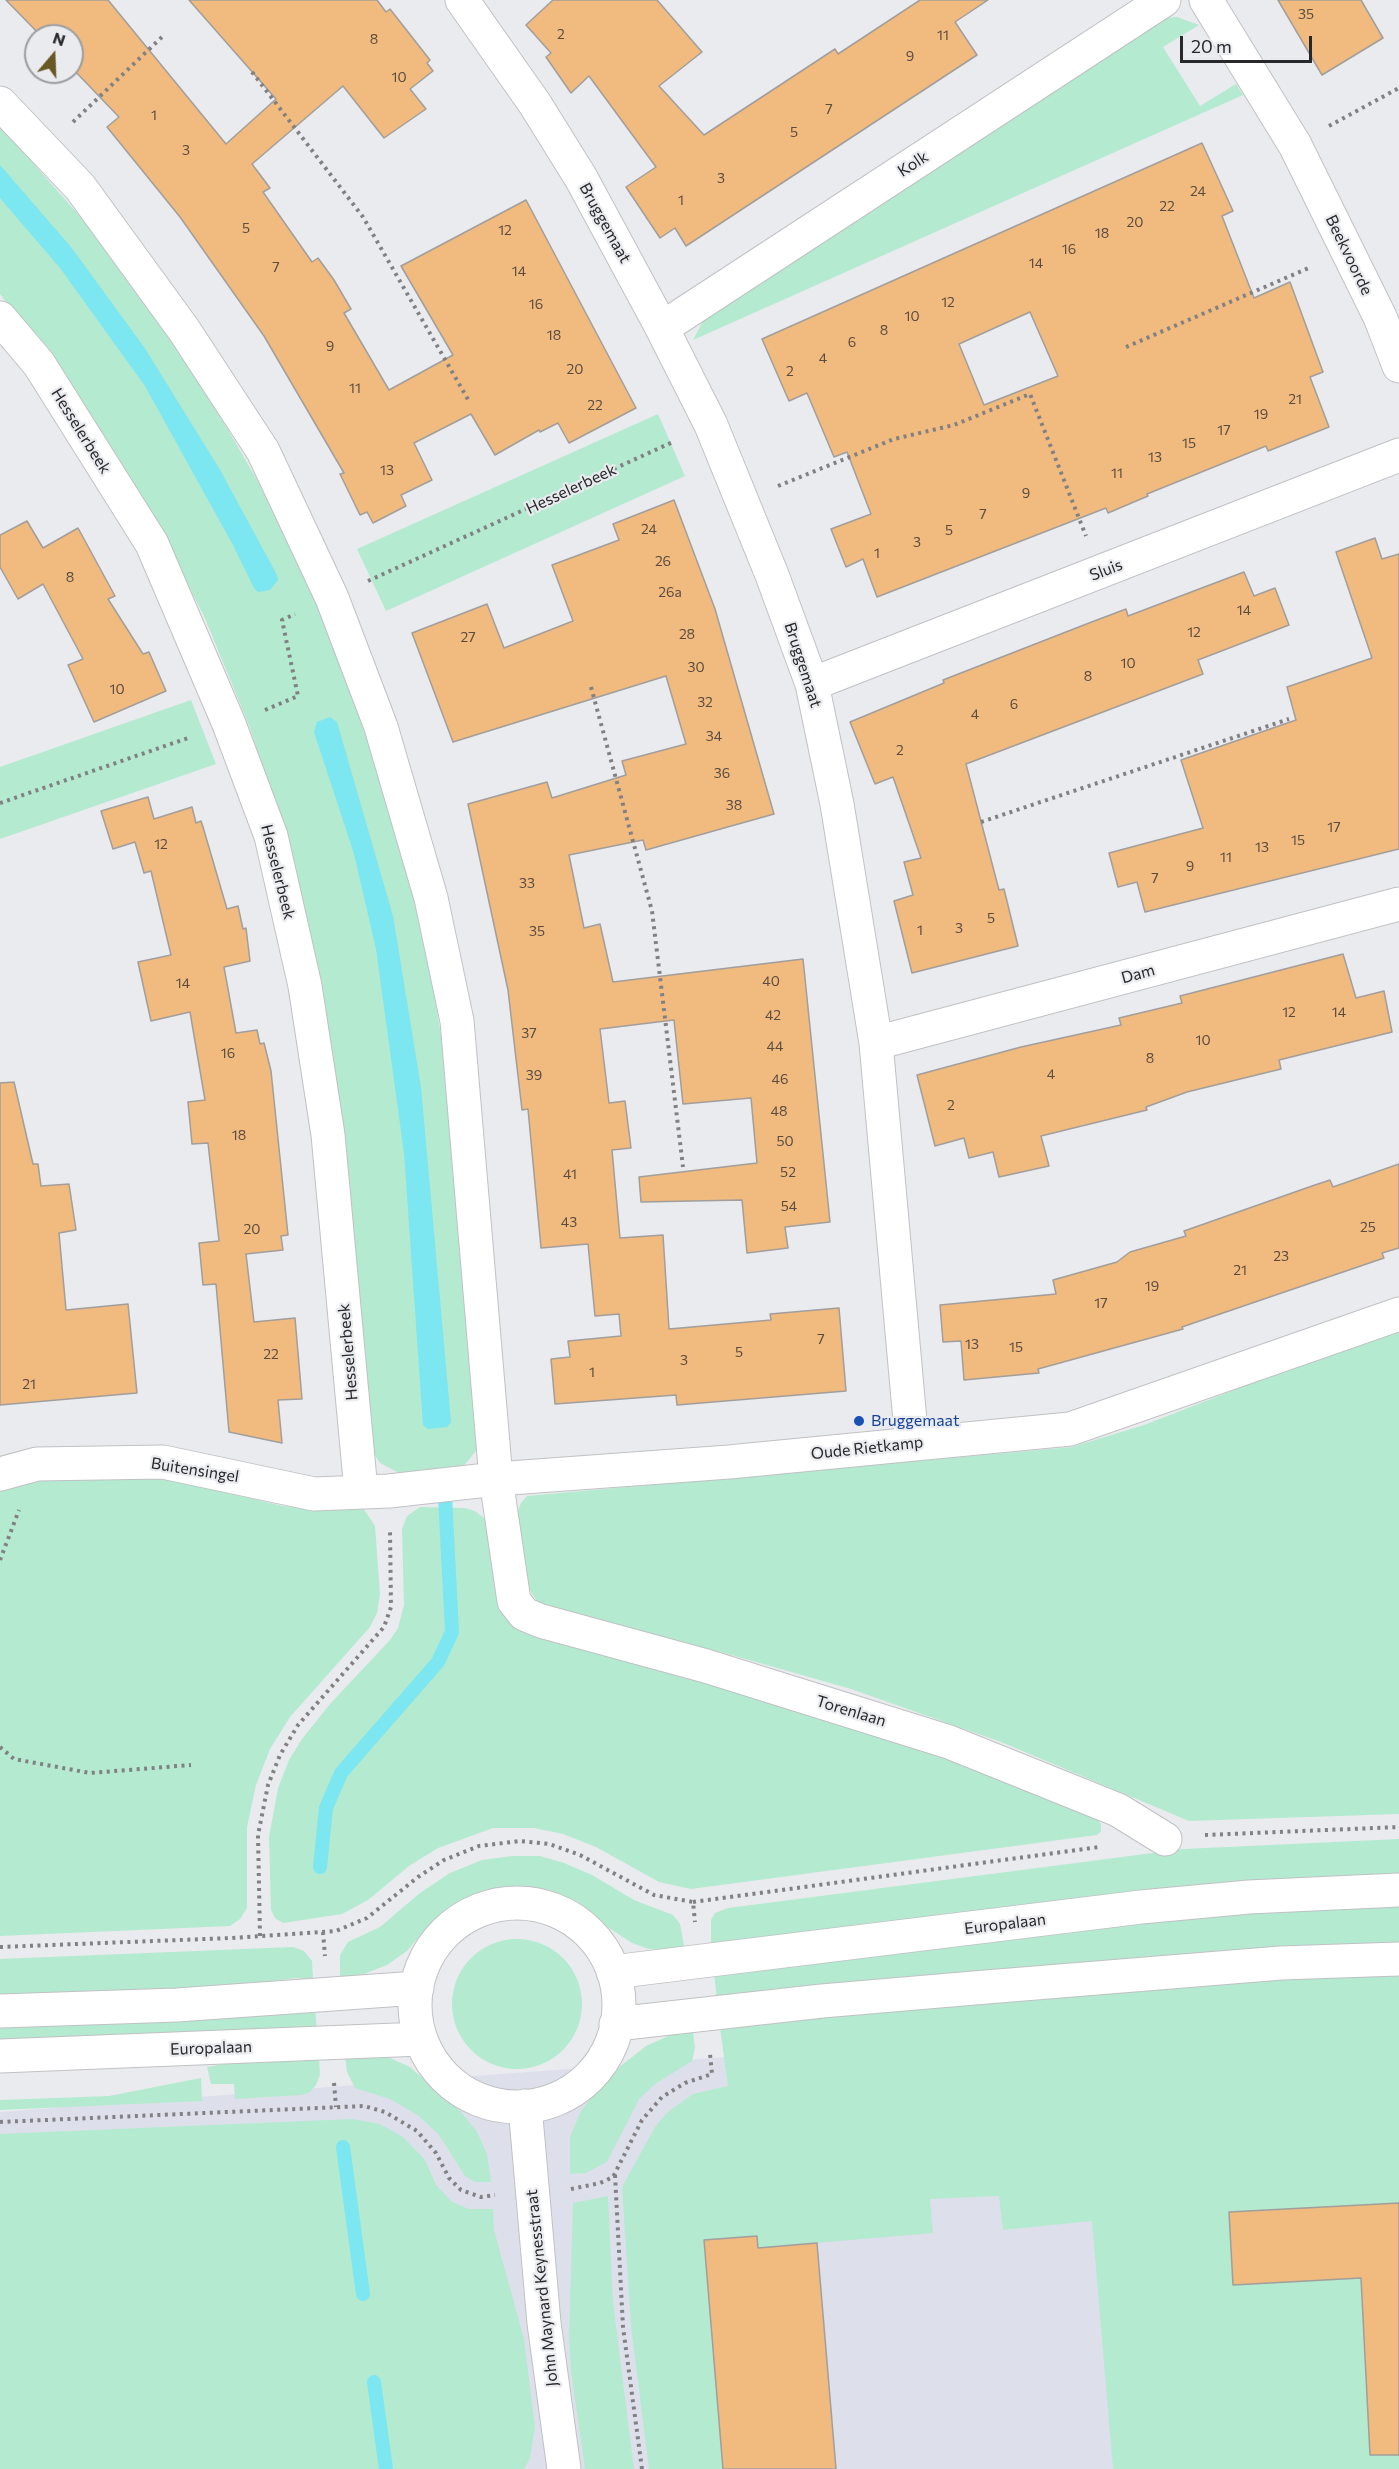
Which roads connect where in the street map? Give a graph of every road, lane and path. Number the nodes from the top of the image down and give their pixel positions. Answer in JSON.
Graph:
{"nodes":[{"id":1,"x":1164,"y":0,"type":"edge"},
{"id":2,"x":1206,"y":0,"type":"edge"},
{"id":3,"x":468,"y":2,"type":"edge"},
{"id":4,"x":164,"y":35,"type":"dead end"},
{"id":5,"x":252,"y":72,"type":"dead end"},
{"id":6,"x":1399,"y":88,"type":"edge"},
{"id":7,"x":0,"y":103,"type":"edge"},
{"id":8,"x":1295,"y":145,"type":"junction"},
{"id":9,"x":45,"y":150,"type":"junction"},
{"id":10,"x":1347,"y":252,"type":"junction"},
{"id":11,"x":0,"y":318,"type":"edge"},
{"id":12,"x":662,"y":328,"type":"junction"},
{"id":13,"x":1126,"y":347,"type":"dead end"},
{"id":14,"x":1399,"y":366,"type":"edge"},
{"id":15,"x":470,"y":403,"type":"dead end"},
{"id":16,"x":711,"y":424,"type":"junction"},
{"id":17,"x":1399,"y":454,"type":"edge"},
{"id":18,"x":741,"y":500,"type":"junction"},
{"id":19,"x":1100,"y":572,"type":"junction"},
{"id":20,"x":332,"y":597,"type":"junction"},
{"id":21,"x":812,"y":684,"type":"junction"},
{"id":22,"x":591,"y":687,"type":"dead end"},
{"id":23,"x":1289,"y":719,"type":"dead end"},
{"id":24,"x":981,"y":822,"type":"dead end"},
{"id":25,"x":1399,"y":904,"type":"edge"},
{"id":26,"x":876,"y":1043,"type":"junction"},
{"id":27,"x":683,"y":1167,"type":"dead end"},
{"id":28,"x":1399,"y":1314,"type":"edge"},
{"id":29,"x":912,"y":1443,"type":"junction"},
{"id":30,"x":0,"y":1474,"type":"edge"},
{"id":31,"x":496,"y":1479,"type":"junction"},
{"id":32,"x":375,"y":1491,"type":"junction"},
{"id":33,"x":0,"y":1747,"type":"edge"},
{"id":34,"x":191,"y":1765,"type":"dead end"},
{"id":35,"x":1399,"y":1827,"type":"edge"},
{"id":36,"x":1165,"y":1839,"type":"junction"},
{"id":37,"x":1399,"y":1890,"type":"edge"},
{"id":38,"x":693,"y":1902,"type":"junction"},
{"id":39,"x":260,"y":1936,"type":"junction"},
{"id":40,"x":0,"y":1947,"type":"edge"},
{"id":41,"x":1399,"y":1959,"type":"edge"},
{"id":42,"x":699,"y":1962,"type":"junction"},
{"id":43,"x":613,"y":1972,"type":"junction"},
{"id":44,"x":417,"y":1988,"type":"junction"},
{"id":45,"x":0,"y":2011,"type":"edge"},
{"id":46,"x":705,"y":2015,"type":"junction"},
{"id":47,"x":616,"y":2024,"type":"junction"},
{"id":48,"x":421,"y":2039,"type":"junction"},
{"id":49,"x":0,"y":2056,"type":"edge"},
{"id":50,"x":525,"y":2106,"type":"junction"},
{"id":51,"x":0,"y":2122,"type":"edge"},
{"id":52,"x":615,"y":2174,"type":"junction"},
{"id":53,"x":532,"y":2192,"type":"junction"},
{"id":54,"x":564,"y":2469,"type":"edge"},
{"id":55,"x":642,"y":2469,"type":"edge"}],
"edges":[{"from":1,"to":12,"type":"street","name":"Kolk"},
{"from":2,"to":8,"type":"street","name":"Beekvoorde"},
{"from":3,"to":12,"type":"street","name":"Bruggemaat"},
{"from":4,"to":9,"type":"path"},
{"from":5,"to":15,"type":"path"},
{"from":6,"to":8,"type":"path"},
{"from":7,"to":9,"type":"street"},
{"from":8,"to":10,"type":"street","name":"Beekvoorde"},
{"from":9,"to":20,"type":"street"},
{"from":10,"to":13,"type":"path"},
{"from":10,"to":14,"type":"street","name":"Beekvoorde"},
{"from":11,"to":32,"type":"street","name":"Hesselerbeek"},
{"from":12,"to":16,"type":"street","name":"Bruggemaat"},
{"from":16,"to":18,"type":"street","name":"Bruggemaat"},
{"from":16,"to":20,"type":"path","name":"Hesselerbeek"},
{"from":17,"to":19,"type":"street","name":"Sluis"},
{"from":18,"to":19,"type":"path"},
{"from":18,"to":21,"type":"street","name":"Bruggemaat"},
{"from":19,"to":21,"type":"street","name":"Sluis"},
{"from":20,"to":31,"type":"street"},
{"from":21,"to":26,"type":"street","name":"Bruggemaat"},
{"from":22,"to":27,"type":"path"},
{"from":23,"to":24,"type":"path"},
{"from":25,"to":26,"type":"street","name":"Dam"},
{"from":26,"to":29,"type":"street","name":"Bruggemaat"},
{"from":28,"to":29,"type":"street","name":"Oude Rietkamp"},
{"from":29,"to":31,"type":"street","name":"Oude Rietkamp"},
{"from":30,"to":32,"type":"street","name":"Buitensingel"},
{"from":31,"to":32,"type":"street","name":"Oude Rietkamp"},
{"from":31,"to":36,"type":"street","name":"Torenlaan"},
{"from":32,"to":39,"type":"path"},
{"from":33,"to":34,"type":"path"},
{"from":35,"to":36,"type":"path"},
{"from":36,"to":38,"type":"path"},
{"from":37,"to":42,"type":"street","name":"Europalaan"},
{"from":38,"to":39,"type":"path"},
{"from":38,"to":42,"type":"path"},
{"from":39,"to":40,"type":"path"},
{"from":41,"to":46,"type":"street"},
{"from":42,"to":43,"type":"street","name":"Europalaan"},
{"from":43,"to":44,"type":"street"},
{"from":43,"to":47,"type":"street"},
{"from":44,"to":45,"type":"street"},
{"from":44,"to":48,"type":"street"},
{"from":46,"to":47,"type":"street"},
{"from":46,"to":52,"type":"path"},
{"from":47,"to":50,"type":"street"},
{"from":48,"to":49,"type":"street","name":"Europalaan"},
{"from":48,"to":50,"type":"street"},
{"from":50,"to":53,"type":"street","name":"John Maynard Keynesstraat"},
{"from":51,"to":53,"type":"path"},
{"from":52,"to":53,"type":"path"},
{"from":52,"to":55,"type":"path"},
{"from":53,"to":54,"type":"street","name":"John Maynard Keynesstraat"}]}
